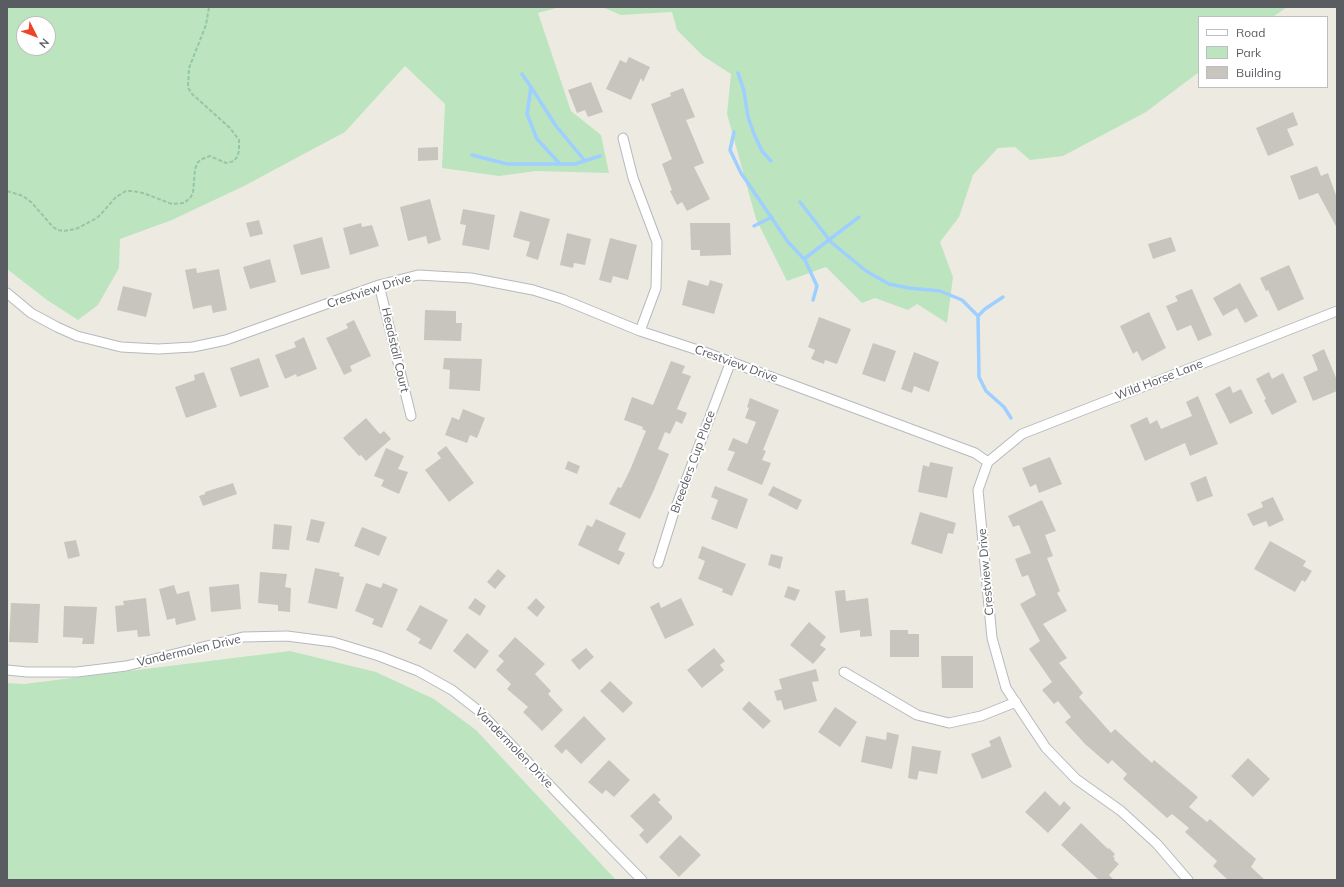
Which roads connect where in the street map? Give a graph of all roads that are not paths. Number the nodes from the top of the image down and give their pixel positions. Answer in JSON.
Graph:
{"nodes":[{"id":1,"x":624,"y":138,"type":"dead end"},
{"id":2,"x":379,"y":285,"type":"junction"},
{"id":3,"x":7,"y":293,"type":"edge"},
{"id":4,"x":1337,"y":311,"type":"edge"},
{"id":5,"x":640,"y":331,"type":"junction"},
{"id":6,"x":730,"y":361,"type":"junction"},
{"id":7,"x":411,"y":416,"type":"dead end"},
{"id":8,"x":988,"y":462,"type":"junction"},
{"id":9,"x":658,"y":563,"type":"dead end"},
{"id":10,"x":7,"y":670,"type":"edge"},
{"id":11,"x":844,"y":672,"type":"dead end"},
{"id":12,"x":1016,"y":702,"type":"junction"},
{"id":13,"x":642,"y":880,"type":"edge"},
{"id":14,"x":1188,"y":880,"type":"edge"}],
"edges":[{"from":1,"to":5,"type":"street"},
{"from":2,"to":3,"type":"street","name":"Crestview Drive"},
{"from":2,"to":5,"type":"street","name":"Crestview Drive"},
{"from":2,"to":7,"type":"street","name":"Headstall Court"},
{"from":4,"to":8,"type":"street","name":"Wild Horse Lane"},
{"from":5,"to":6,"type":"street","name":"Crestview Drive"},
{"from":6,"to":8,"type":"street","name":"Crestview Drive"},
{"from":6,"to":9,"type":"street","name":"Breeders Cup Place"},
{"from":8,"to":12,"type":"street","name":"Crestview Drive"},
{"from":10,"to":13,"type":"street","name":"Vandermolen Drive"},
{"from":11,"to":12,"type":"street"},
{"from":12,"to":14,"type":"street","name":"Crestview Drive"}]}
